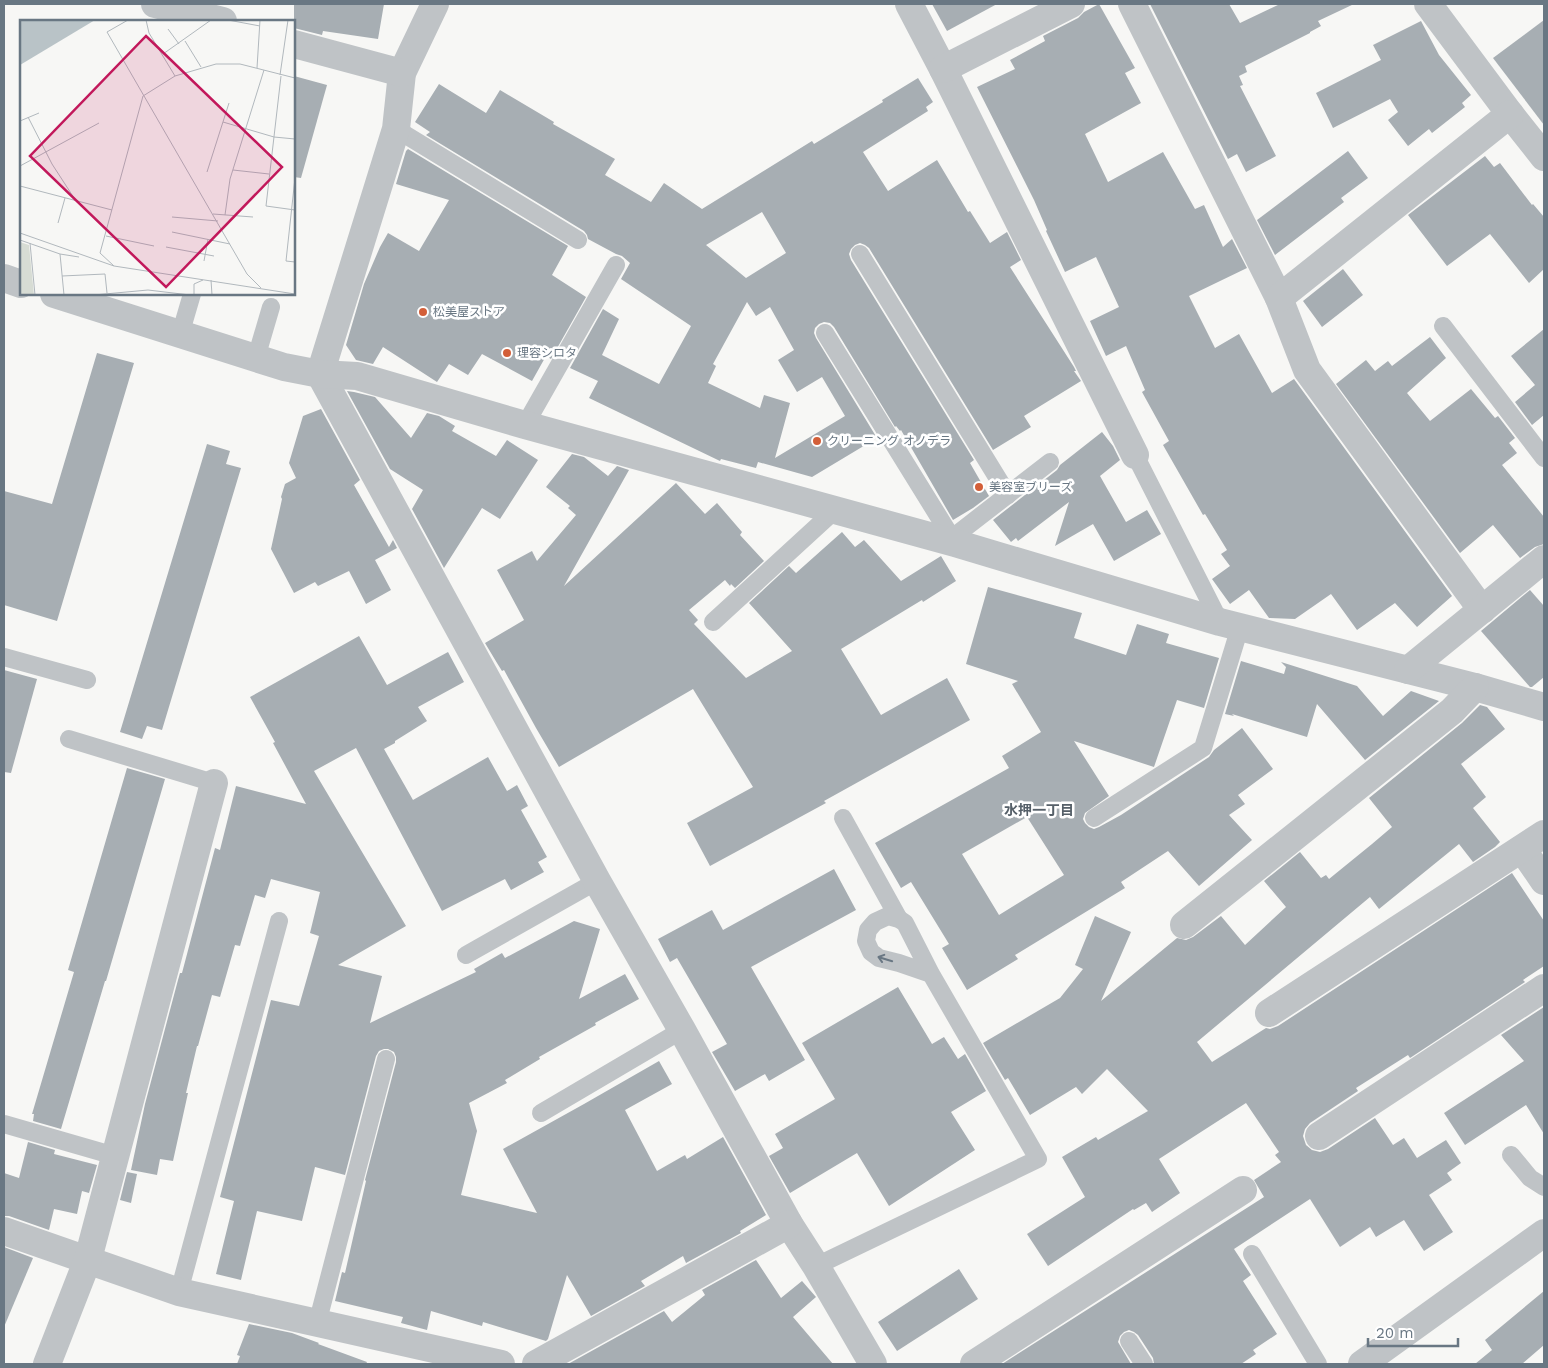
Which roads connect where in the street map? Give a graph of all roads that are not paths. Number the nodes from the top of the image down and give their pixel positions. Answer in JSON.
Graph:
{"nodes":[{"id":1,"x":155,"y":4,"type":"edge"},
{"id":2,"x":436,"y":4,"type":"edge"},
{"id":3,"x":909,"y":4,"type":"edge"},
{"id":4,"x":1071,"y":4,"type":"edge"},
{"id":5,"x":1132,"y":4,"type":"edge"},
{"id":6,"x":1428,"y":4,"type":"edge"},
{"id":7,"x":211,"y":13,"type":"edge"},
{"id":8,"x":295,"y":44,"type":"edge"},
{"id":9,"x":943,"y":70,"type":"junction"},
{"id":10,"x":402,"y":73,"type":"junction"},
{"id":11,"x":1510,"y":114,"type":"junction"},
{"id":12,"x":396,"y":129,"type":"junction"},
{"id":13,"x":1544,"y":157,"type":"edge"},
{"id":14,"x":578,"y":240,"type":"dead end"},
{"id":15,"x":860,"y":254,"type":"dead end"},
{"id":16,"x":616,"y":265,"type":"dead end"},
{"id":17,"x":4,"y":278,"type":"edge"},
{"id":18,"x":20,"y":284,"type":"edge"},
{"id":19,"x":57,"y":295,"type":"edge"},
{"id":20,"x":192,"y":295,"type":"edge"},
{"id":21,"x":1278,"y":298,"type":"junction"},
{"id":22,"x":271,"y":308,"type":"dead end"},
{"id":23,"x":1443,"y":326,"type":"dead end"},
{"id":24,"x":825,"y":333,"type":"dead end"},
{"id":25,"x":180,"y":335,"type":"junction"},
{"id":26,"x":256,"y":358,"type":"junction"},
{"id":27,"x":320,"y":374,"type":"junction"},
{"id":28,"x":525,"y":425,"type":"junction"},
{"id":29,"x":1135,"y":454,"type":"joint"},
{"id":30,"x":1544,"y":458,"type":"edge"},
{"id":31,"x":1050,"y":462,"type":"dead end"},
{"id":32,"x":1008,"y":495,"type":"junction"},
{"id":33,"x":834,"y":510,"type":"junction"},
{"id":34,"x":953,"y":540,"type":"junction"},
{"id":35,"x":1544,"y":559,"type":"edge"},
{"id":36,"x":1482,"y":610,"type":"junction"},
{"id":37,"x":713,"y":622,"type":"dead end"},
{"id":38,"x":1230,"y":624,"type":"junction"},
{"id":39,"x":4,"y":657,"type":"edge"},
{"id":40,"x":1408,"y":670,"type":"junction"},
{"id":41,"x":87,"y":680,"type":"dead end"},
{"id":42,"x":1475,"y":686,"type":"junction"},
{"id":43,"x":1544,"y":707,"type":"edge"},
{"id":44,"x":69,"y":739,"type":"dead end"},
{"id":45,"x":214,"y":783,"type":"joint"},
{"id":46,"x":843,"y":818,"type":"dead end"},
{"id":47,"x":1094,"y":818,"type":"dead end"},
{"id":48,"x":1533,"y":842,"type":"edge"},
{"id":49,"x":597,"y":881,"type":"junction"},
{"id":50,"x":1544,"y":881,"type":"edge"},
{"id":51,"x":899,"y":919,"type":"junction"},
{"id":52,"x":279,"y":921,"type":"dead end"},
{"id":53,"x":1184,"y":925,"type":"dead end"},
{"id":54,"x":466,"y":955,"type":"dead end"},
{"id":55,"x":931,"y":974,"type":"junction"},
{"id":56,"x":1544,"y":988,"type":"edge"},
{"id":57,"x":1269,"y":1013,"type":"dead end"},
{"id":58,"x":682,"y":1030,"type":"junction"},
{"id":59,"x":386,"y":1059,"type":"dead end"},
{"id":60,"x":541,"y":1113,"type":"dead end"},
{"id":61,"x":4,"y":1124,"type":"edge"},
{"id":62,"x":1319,"y":1136,"type":"dead end"},
{"id":63,"x":1511,"y":1155,"type":"dead end"},
{"id":64,"x":116,"y":1156,"type":"junction"},
{"id":65,"x":1544,"y":1187,"type":"edge"},
{"id":66,"x":1243,"y":1190,"type":"dead end"},
{"id":67,"x":788,"y":1224,"type":"junction"},
{"id":68,"x":4,"y":1231,"type":"edge"},
{"id":69,"x":1544,"y":1233,"type":"edge"},
{"id":70,"x":1252,"y":1254,"type":"dead end"},
{"id":71,"x":88,"y":1259,"type":"junction"},
{"id":72,"x":816,"y":1266,"type":"junction"},
{"id":73,"x":179,"y":1292,"type":"junction"},
{"id":74,"x":317,"y":1324,"type":"junction"},
{"id":75,"x":1129,"y":1341,"type":"dead end"},
{"id":76,"x":47,"y":1364,"type":"edge"},
{"id":77,"x":501,"y":1364,"type":"edge"},
{"id":78,"x":536,"y":1364,"type":"edge"},
{"id":79,"x":873,"y":1364,"type":"edge"},
{"id":80,"x":974,"y":1364,"type":"edge"},
{"id":81,"x":1144,"y":1364,"type":"edge"},
{"id":82,"x":1318,"y":1364,"type":"edge"},
{"id":83,"x":1362,"y":1364,"type":"edge"}],
"edges":[{"from":1,"to":7,"type":"street"},
{"from":2,"to":10,"type":"street"},
{"from":3,"to":9,"type":"street"},
{"from":4,"to":9,"type":"street"},
{"from":5,"to":21,"type":"street"},
{"from":6,"to":11,"type":"street"},
{"from":8,"to":10,"type":"street"},
{"from":9,"to":29,"type":"street"},
{"from":10,"to":12,"type":"street"},
{"from":11,"to":13,"type":"street"},
{"from":11,"to":21,"type":"street"},
{"from":12,"to":14,"type":"lane"},
{"from":12,"to":27,"type":"street"},
{"from":15,"to":32,"type":"lane"},
{"from":16,"to":28,"type":"lane"},
{"from":17,"to":18,"type":"street"},
{"from":19,"to":25,"type":"street"},
{"from":20,"to":25,"type":"lane"},
{"from":21,"to":36,"type":"street"},
{"from":22,"to":26,"type":"lane"},
{"from":23,"to":30,"type":"lane"},
{"from":24,"to":34,"type":"lane"},
{"from":25,"to":26,"type":"street"},
{"from":26,"to":27,"type":"street"},
{"from":27,"to":28,"type":"street"},
{"from":27,"to":49,"type":"street"},
{"from":28,"to":33,"type":"street"},
{"from":29,"to":38,"type":"lane"},
{"from":31,"to":32,"type":"lane"},
{"from":32,"to":34,"type":"lane"},
{"from":33,"to":34,"type":"street"},
{"from":33,"to":37,"type":"lane"},
{"from":34,"to":38,"type":"street"},
{"from":35,"to":36,"type":"street"},
{"from":36,"to":40,"type":"street"},
{"from":38,"to":40,"type":"street"},
{"from":38,"to":47,"type":"lane"},
{"from":39,"to":41,"type":"lane"},
{"from":40,"to":42,"type":"street"},
{"from":42,"to":43,"type":"street"},
{"from":42,"to":53,"type":"street"},
{"from":44,"to":45,"type":"lane"},
{"from":45,"to":64,"type":"street"},
{"from":46,"to":51,"type":"lane"},
{"from":48,"to":50,"type":"street"},
{"from":48,"to":57,"type":"street"},
{"from":49,"to":54,"type":"lane"},
{"from":49,"to":58,"type":"street"},
{"from":51,"to":55,"type":"lane"},
{"from":55,"to":51,"type":"lane","one_way":true},
{"from":52,"to":73,"type":"lane"},
{"from":55,"to":72,"type":"lane"},
{"from":56,"to":62,"type":"street"},
{"from":58,"to":60,"type":"lane"},
{"from":58,"to":67,"type":"street"},
{"from":59,"to":74,"type":"lane"},
{"from":61,"to":64,"type":"lane"},
{"from":63,"to":65,"type":"lane"},
{"from":64,"to":71,"type":"street"},
{"from":66,"to":80,"type":"street"},
{"from":67,"to":72,"type":"street"},
{"from":67,"to":78,"type":"street"},
{"from":68,"to":71,"type":"street"},
{"from":69,"to":83,"type":"street"},
{"from":70,"to":82,"type":"lane"},
{"from":71,"to":73,"type":"street"},
{"from":71,"to":76,"type":"street"},
{"from":72,"to":79,"type":"street"},
{"from":73,"to":74,"type":"street"},
{"from":74,"to":77,"type":"street"},
{"from":75,"to":81,"type":"lane"}]}
